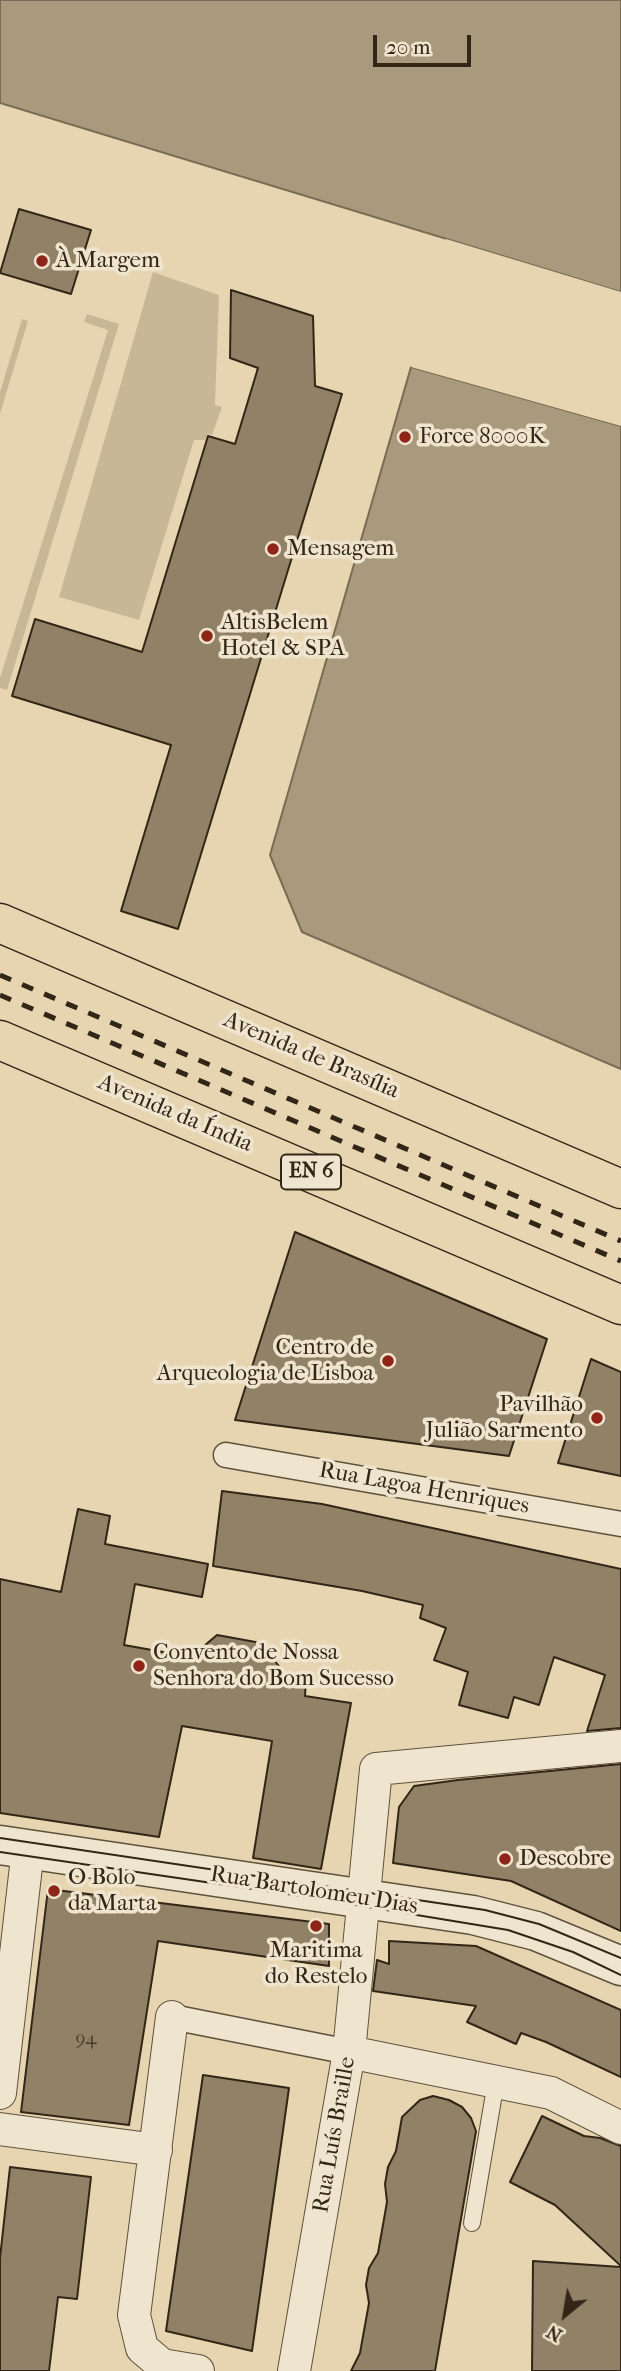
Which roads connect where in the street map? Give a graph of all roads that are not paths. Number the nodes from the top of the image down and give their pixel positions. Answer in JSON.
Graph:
{"nodes":[{"id":1,"x":0,"y":923,"type":"edge"},
{"id":2,"x":0,"y":1040,"type":"edge"},
{"id":3,"x":621,"y":1189,"type":"edge"},
{"id":4,"x":621,"y":1305,"type":"edge"},
{"id":5,"x":226,"y":1455,"type":"dead end"},
{"id":6,"x":621,"y":1524,"type":"edge"},
{"id":7,"x":621,"y":1746,"type":"edge"},
{"id":8,"x":14,"y":1847,"type":"edge"},
{"id":9,"x":363,"y":1898,"type":"junction"},
{"id":10,"x":621,"y":1966,"type":"edge"},
{"id":11,"x":172,"y":2017,"type":"joint"},
{"id":12,"x":349,"y":2052,"type":"junction"},
{"id":13,"x":496,"y":2082,"type":"junction"},
{"id":14,"x":0,"y":2093,"type":"edge"},
{"id":15,"x":621,"y":2128,"type":"edge"},
{"id":16,"x":0,"y":2129,"type":"edge"},
{"id":17,"x":156,"y":2150,"type":"junction"},
{"id":18,"x":472,"y":2223,"type":"dead end"},
{"id":19,"x":198,"y":2371,"type":"edge"},
{"id":20,"x":294,"y":2371,"type":"edge"}],
"edges":[{"from":1,"to":3,"type":"main road","name":"Avenida de Brasília"},
{"from":2,"to":4,"type":"main road","name":"Avenida da Índia","number":"EN 6"},
{"from":5,"to":6,"type":"street","name":"Rua Lagoa Henriques"},
{"from":7,"to":9,"type":"street","name":"Rua Luís Braille"},
{"from":8,"to":9,"type":"street","name":"Rua Bartolomeu Dias"},
{"from":8,"to":14,"type":"street"},
{"from":9,"to":10,"type":"street","name":"Rua Bartolomeu Dias"},
{"from":9,"to":12,"type":"street","name":"Rua Luís Braille"},
{"from":11,"to":12,"type":"street"},
{"from":11,"to":17,"type":"street"},
{"from":12,"to":13,"type":"street"},
{"from":12,"to":20,"type":"street","name":"Rua Luís Braille"},
{"from":13,"to":15,"type":"street"},
{"from":13,"to":18,"type":"lane"},
{"from":16,"to":17,"type":"street"},
{"from":17,"to":19,"type":"street"}]}
